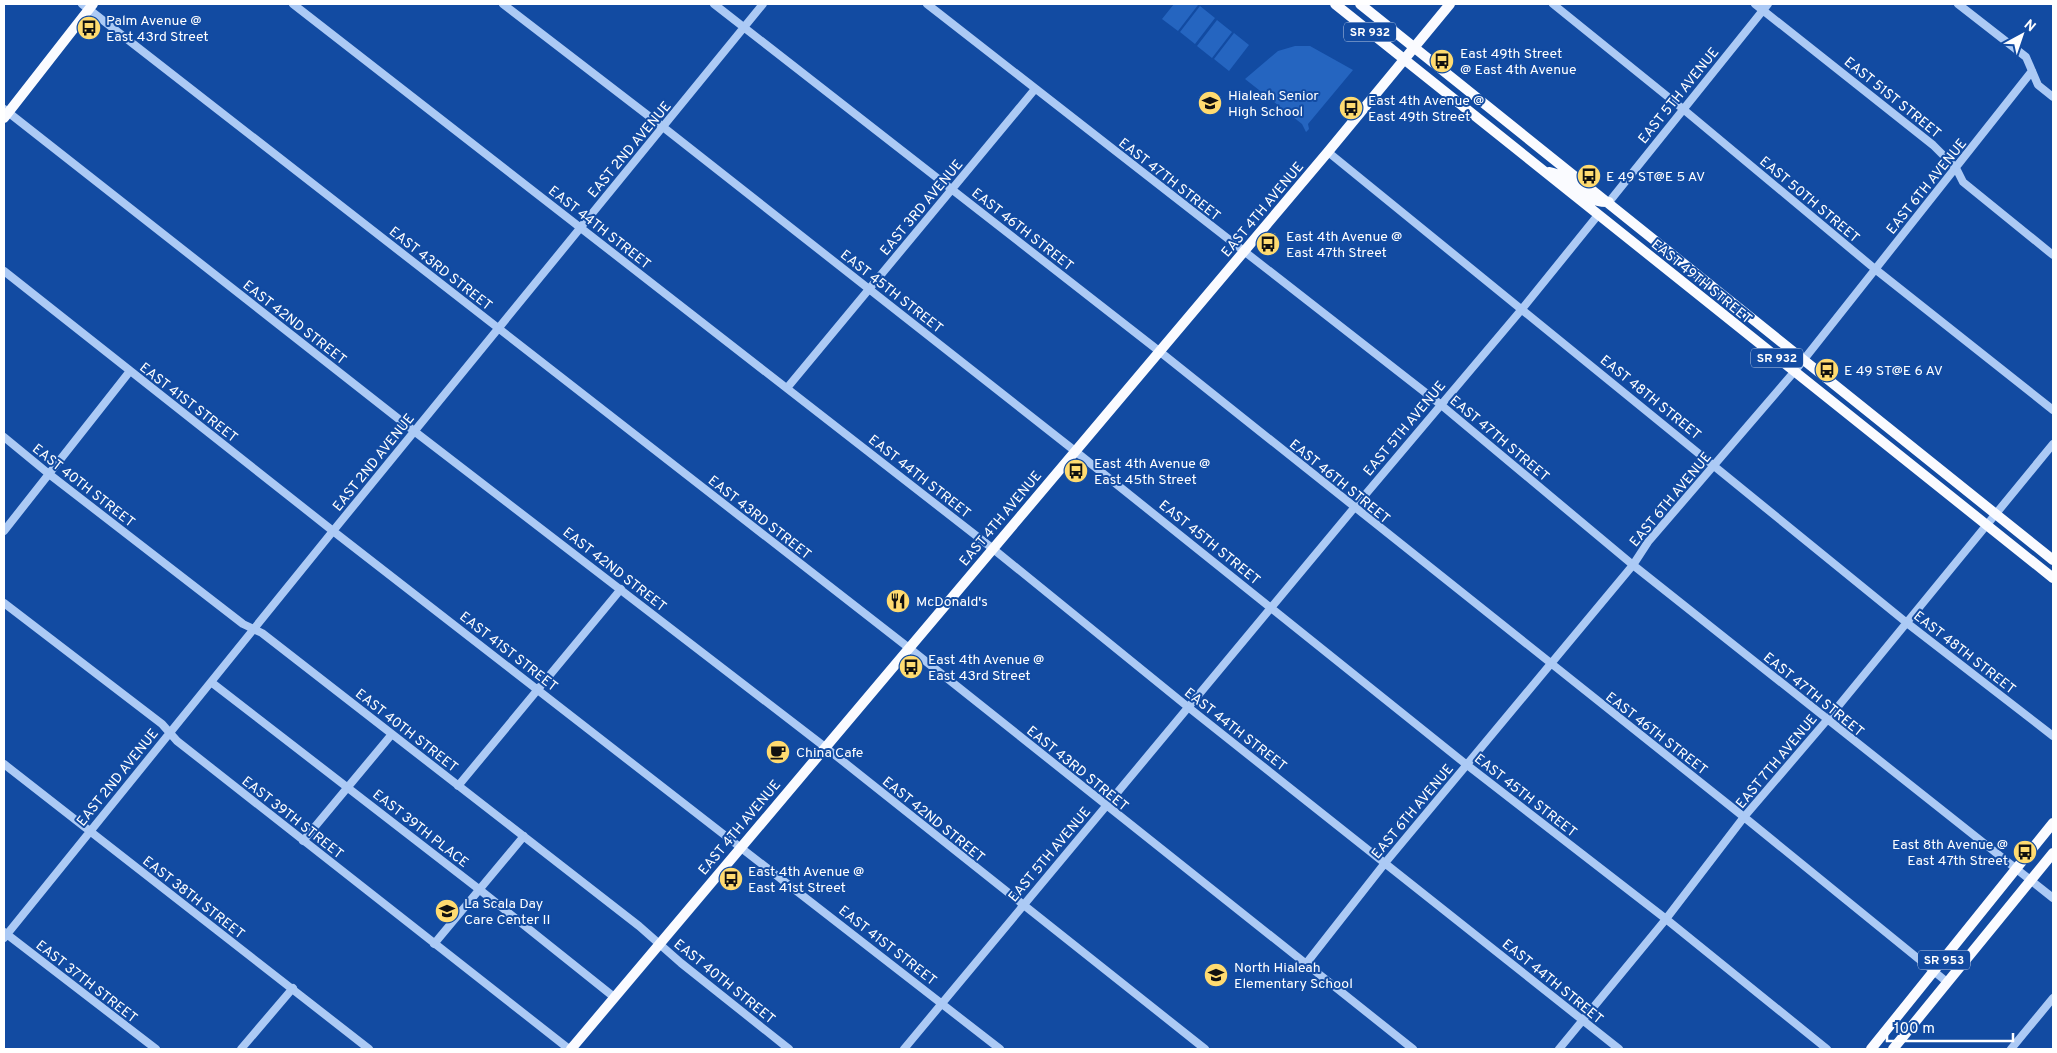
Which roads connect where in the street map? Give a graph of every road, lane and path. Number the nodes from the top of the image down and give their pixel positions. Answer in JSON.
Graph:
{"nodes":[{"id":1,"x":293,"y":4,"type":"edge"},
{"id":2,"x":503,"y":4,"type":"edge"},
{"id":3,"x":714,"y":4,"type":"edge"},
{"id":4,"x":763,"y":4,"type":"edge"},
{"id":5,"x":927,"y":4,"type":"edge"},
{"id":6,"x":1335,"y":4,"type":"edge"},
{"id":7,"x":1360,"y":4,"type":"edge"},
{"id":8,"x":1450,"y":4,"type":"edge"},
{"id":9,"x":1553,"y":4,"type":"edge"},
{"id":10,"x":1755,"y":4,"type":"edge"},
{"id":11,"x":1958,"y":4,"type":"edge"},
{"id":12,"x":88,"y":6,"type":"edge"},
{"id":13,"x":1765,"y":7,"type":"edge"},
{"id":14,"x":743,"y":27,"type":"junction"},
{"id":15,"x":1416,"y":47,"type":"junction"},
{"id":16,"x":1405,"y":60,"type":"junction"},
{"id":17,"x":2032,"y":71,"type":"junction"},
{"id":18,"x":1034,"y":89,"type":"junction"},
{"id":19,"x":2053,"y":98,"type":"edge"},
{"id":20,"x":1684,"y":109,"type":"junction"},
{"id":21,"x":5,"y":113,"type":"edge"},
{"id":22,"x":663,"y":127,"type":"junction"},
{"id":23,"x":1328,"y":152,"type":"junction"},
{"id":24,"x":1956,"y":168,"type":"junction"},
{"id":25,"x":1544,"y":171,"type":"junction"},
{"id":26,"x":952,"y":189,"type":"junction"},
{"id":27,"x":1608,"y":202,"type":"junction"},
{"id":28,"x":1598,"y":215,"type":"junction"},
{"id":29,"x":580,"y":227,"type":"junction"},
{"id":30,"x":1243,"y":252,"type":"junction"},
{"id":31,"x":1671,"y":252,"type":"junction"},
{"id":32,"x":2053,"y":256,"type":"edge"},
{"id":33,"x":1875,"y":269,"type":"junction"},
{"id":34,"x":4,"y":271,"type":"edge"},
{"id":35,"x":869,"y":290,"type":"junction"},
{"id":36,"x":1522,"y":309,"type":"junction"},
{"id":37,"x":499,"y":329,"type":"junction"},
{"id":38,"x":1159,"y":351,"type":"junction"},
{"id":39,"x":1803,"y":360,"type":"junction"},
{"id":40,"x":130,"y":371,"type":"junction"},
{"id":41,"x":1794,"y":372,"type":"junction"},
{"id":42,"x":787,"y":388,"type":"junction"},
{"id":43,"x":1440,"y":404,"type":"junction"},
{"id":44,"x":2053,"y":410,"type":"edge"},
{"id":45,"x":414,"y":431,"type":"junction"},
{"id":46,"x":4,"y":437,"type":"edge"},
{"id":47,"x":2053,"y":444,"type":"edge"},
{"id":48,"x":1075,"y":450,"type":"junction"},
{"id":49,"x":1714,"y":465,"type":"junction"},
{"id":50,"x":49,"y":474,"type":"junction"},
{"id":51,"x":1354,"y":508,"type":"junction"},
{"id":52,"x":1996,"y":515,"type":"junction"},
{"id":53,"x":1988,"y":525,"type":"junction"},
{"id":54,"x":4,"y":531,"type":"edge"},
{"id":55,"x":333,"y":531,"type":"junction"},
{"id":56,"x":992,"y":548,"type":"junction"},
{"id":57,"x":2053,"y":560,"type":"edge"},
{"id":58,"x":1633,"y":565,"type":"junction"},
{"id":59,"x":2053,"y":578,"type":"edge"},
{"id":60,"x":620,"y":589,"type":"junction"},
{"id":61,"x":4,"y":603,"type":"edge"},
{"id":62,"x":1272,"y":608,"type":"junction"},
{"id":63,"x":1907,"y":623,"type":"junction"},
{"id":64,"x":254,"y":630,"type":"junction"},
{"id":65,"x":908,"y":648,"type":"junction"},
{"id":66,"x":1552,"y":665,"type":"junction"},
{"id":67,"x":211,"y":682,"type":"junction"},
{"id":68,"x":538,"y":689,"type":"junction"},
{"id":69,"x":1188,"y":707,"type":"junction"},
{"id":70,"x":1827,"y":720,"type":"junction"},
{"id":71,"x":170,"y":732,"type":"junction"},
{"id":72,"x":392,"y":734,"type":"junction"},
{"id":73,"x":2053,"y":736,"type":"edge"},
{"id":74,"x":825,"y":747,"type":"junction"},
{"id":75,"x":4,"y":764,"type":"edge"},
{"id":76,"x":1467,"y":764,"type":"junction"},
{"id":77,"x":347,"y":786,"type":"junction"},
{"id":78,"x":458,"y":786,"type":"junction"},
{"id":79,"x":1106,"y":807,"type":"junction"},
{"id":80,"x":1744,"y":817,"type":"junction"},
{"id":81,"x":2053,"y":823,"type":"edge"},
{"id":82,"x":89,"y":832,"type":"junction"},
{"id":83,"x":524,"y":836,"type":"junction"},
{"id":84,"x":303,"y":841,"type":"junction"},
{"id":85,"x":740,"y":847,"type":"junction"},
{"id":86,"x":2053,"y":853,"type":"edge"},
{"id":87,"x":1385,"y":863,"type":"junction"},
{"id":88,"x":2016,"y":870,"type":"junction"},
{"id":89,"x":2030,"y":881,"type":"junction"},
{"id":90,"x":480,"y":890,"type":"junction"},
{"id":91,"x":2053,"y":898,"type":"edge"},
{"id":92,"x":1022,"y":906,"type":"junction"},
{"id":93,"x":1666,"y":919,"type":"junction"},
{"id":94,"x":5,"y":935,"type":"edge"},
{"id":95,"x":659,"y":943,"type":"junction"},
{"id":96,"x":434,"y":944,"type":"junction"},
{"id":97,"x":1305,"y":965,"type":"junction"},
{"id":98,"x":1934,"y":971,"type":"junction"},
{"id":99,"x":1947,"y":982,"type":"junction"},
{"id":100,"x":293,"y":988,"type":"junction"},
{"id":101,"x":614,"y":997,"type":"junction"},
{"id":102,"x":2053,"y":998,"type":"edge"},
{"id":103,"x":943,"y":1003,"type":"junction"},
{"id":104,"x":1583,"y":1021,"type":"junction"},
{"id":105,"x":574,"y":1048,"type":"edge"},
{"id":106,"x":156,"y":1049,"type":"edge"},
{"id":107,"x":241,"y":1049,"type":"edge"},
{"id":108,"x":369,"y":1049,"type":"edge"},
{"id":109,"x":789,"y":1049,"type":"edge"},
{"id":110,"x":904,"y":1049,"type":"edge"},
{"id":111,"x":1000,"y":1049,"type":"edge"},
{"id":112,"x":1205,"y":1049,"type":"edge"},
{"id":113,"x":1413,"y":1049,"type":"edge"},
{"id":114,"x":1559,"y":1049,"type":"edge"},
{"id":115,"x":1619,"y":1049,"type":"edge"},
{"id":116,"x":1827,"y":1049,"type":"edge"},
{"id":117,"x":1871,"y":1049,"type":"edge"},
{"id":118,"x":1893,"y":1049,"type":"edge"},
{"id":119,"x":2011,"y":1049,"type":"edge"}],
"edges":[{"from":1,"to":29,"type":"street","name":"EAST 44TH STREET"},
{"from":2,"to":22,"type":"street","name":"EAST 45TH STREET"},
{"from":3,"to":14,"type":"street","name":"EAST 46TH STREET"},
{"from":4,"to":14,"type":"street","name":"EAST 2ND AVENUE"},
{"from":5,"to":18,"type":"street","name":"EAST 47TH STREET"},
{"from":6,"to":16,"type":"main road","name":"EAST 49TH STREET","number":"SR 932"},
{"from":7,"to":15,"type":"main road","name":"EAST 49TH STREET","number":"SR 932"},
{"from":8,"to":15,"type":"main road","name":"EAST 4TH AVENUE"},
{"from":9,"to":20,"type":"street","name":"EAST 50TH STREET"},
{"from":10,"to":13,"type":"street","name":"EAST 51ST STREET"},
{"from":11,"to":17,"type":"street"},
{"from":12,"to":21,"type":"main road"},
{"from":12,"to":37,"type":"street","name":"EAST 43RD STREET"},
{"from":13,"to":20,"type":"street","name":"EAST 5TH AVENUE"},
{"from":13,"to":24,"type":"street","name":"EAST 51ST STREET"},
{"from":14,"to":22,"type":"street","name":"EAST 2ND AVENUE"},
{"from":14,"to":26,"type":"street","name":"EAST 46TH STREET"},
{"from":15,"to":16,"type":"main road","name":"EAST 4TH AVENUE"},
{"from":15,"to":27,"type":"main road","name":"EAST 49TH STREET","number":"SR 932"},
{"from":16,"to":23,"type":"main road","name":"EAST 4TH AVENUE"},
{"from":16,"to":25,"type":"main road","name":"EAST 49TH STREET","number":"SR 932"},
{"from":17,"to":19,"type":"street"},
{"from":17,"to":24,"type":"street","name":"EAST 6TH AVENUE"},
{"from":18,"to":26,"type":"street","name":"EAST 3RD AVENUE"},
{"from":18,"to":30,"type":"street","name":"EAST 47TH STREET"},
{"from":20,"to":27,"type":"street","name":"EAST 5TH AVENUE"},
{"from":20,"to":33,"type":"street","name":"EAST 50TH STREET"},
{"from":21,"to":45,"type":"street","name":"EAST 42ND STREET"},
{"from":22,"to":29,"type":"street","name":"EAST 2ND AVENUE"},
{"from":22,"to":35,"type":"street","name":"EAST 45TH STREET"},
{"from":23,"to":30,"type":"main road","name":"EAST 4TH AVENUE"},
{"from":23,"to":36,"type":"street","name":"EAST 48TH STREET"},
{"from":24,"to":32,"type":"street","name":"EAST 51ST STREET"},
{"from":24,"to":33,"type":"street","name":"EAST 6TH AVENUE"},
{"from":25,"to":27,"type":"main road"},
{"from":25,"to":28,"type":"main road","name":"EAST 49TH STREET","number":"SR 932"},
{"from":26,"to":35,"type":"street","name":"EAST 3RD AVENUE"},
{"from":26,"to":38,"type":"street","name":"EAST 46TH STREET"},
{"from":27,"to":31,"type":"main road","name":"EAST 49TH STREET","number":"SR 932"},
{"from":28,"to":31,"type":"main road"},
{"from":28,"to":36,"type":"street","name":"EAST 5TH AVENUE"},
{"from":28,"to":41,"type":"main road","name":"EAST 49TH STREET","number":"SR 932"},
{"from":29,"to":37,"type":"street","name":"EAST 2ND AVENUE"},
{"from":29,"to":42,"type":"street","name":"EAST 44TH STREET"},
{"from":30,"to":38,"type":"main road","name":"EAST 4TH AVENUE"},
{"from":30,"to":43,"type":"street","name":"EAST 47TH STREET"},
{"from":31,"to":39,"type":"main road","name":"EAST 49TH STREET","number":"SR 932"},
{"from":33,"to":39,"type":"street","name":"EAST 6TH AVENUE"},
{"from":33,"to":44,"type":"street","name":"EAST 50TH STREET"},
{"from":34,"to":40,"type":"street","name":"EAST 41ST STREET"},
{"from":35,"to":42,"type":"street","name":"EAST 3RD AVENUE"},
{"from":35,"to":48,"type":"street","name":"EAST 45TH STREET"},
{"from":36,"to":43,"type":"street","name":"EAST 5TH AVENUE"},
{"from":36,"to":49,"type":"street","name":"EAST 48TH STREET"},
{"from":37,"to":45,"type":"street","name":"EAST 2ND AVENUE"},
{"from":37,"to":65,"type":"street","name":"EAST 43RD STREET"},
{"from":38,"to":48,"type":"main road","name":"EAST 4TH AVENUE"},
{"from":38,"to":51,"type":"street","name":"EAST 46TH STREET"},
{"from":39,"to":41,"type":"street","name":"EAST 6TH AVENUE"},
{"from":39,"to":52,"type":"main road","name":"EAST 49TH STREET","number":"SR 932"},
{"from":40,"to":50,"type":"street"},
{"from":40,"to":55,"type":"street","name":"EAST 41ST STREET"},
{"from":41,"to":49,"type":"street","name":"EAST 6TH AVENUE"},
{"from":41,"to":53,"type":"main road","name":"EAST 49TH STREET","number":"SR 932"},
{"from":42,"to":56,"type":"street","name":"EAST 44TH STREET"},
{"from":43,"to":51,"type":"street","name":"EAST 5TH AVENUE"},
{"from":43,"to":58,"type":"street","name":"EAST 47TH STREET"},
{"from":45,"to":55,"type":"street","name":"EAST 2ND AVENUE"},
{"from":45,"to":60,"type":"street","name":"EAST 42ND STREET"},
{"from":46,"to":50,"type":"street","name":"EAST 40TH STREET"},
{"from":47,"to":52,"type":"street","name":"EAST 7TH AVENUE"},
{"from":48,"to":56,"type":"main road","name":"EAST 4TH AVENUE"},
{"from":48,"to":62,"type":"street","name":"EAST 45TH STREET"},
{"from":49,"to":58,"type":"street","name":"EAST 6TH AVENUE"},
{"from":49,"to":63,"type":"street","name":"EAST 48TH STREET"},
{"from":50,"to":54,"type":"street"},
{"from":50,"to":64,"type":"street","name":"EAST 40TH STREET"},
{"from":51,"to":62,"type":"street","name":"EAST 5TH AVENUE"},
{"from":51,"to":66,"type":"street","name":"EAST 46TH STREET"},
{"from":52,"to":53,"type":"street","name":"EAST 7TH AVENUE"},
{"from":52,"to":57,"type":"main road","name":"EAST 49TH STREET","number":"SR 932"},
{"from":53,"to":59,"type":"main road","name":"EAST 49TH STREET","number":"SR 932"},
{"from":53,"to":63,"type":"street","name":"EAST 7TH AVENUE"},
{"from":55,"to":64,"type":"street","name":"EAST 2ND AVENUE"},
{"from":55,"to":68,"type":"street","name":"EAST 41ST STREET"},
{"from":56,"to":65,"type":"main road","name":"EAST 4TH AVENUE"},
{"from":56,"to":69,"type":"street","name":"EAST 44TH STREET"},
{"from":58,"to":66,"type":"street","name":"EAST 6TH AVENUE"},
{"from":58,"to":70,"type":"street","name":"EAST 47TH STREET"},
{"from":60,"to":68,"type":"street"},
{"from":60,"to":74,"type":"street","name":"EAST 42ND STREET"},
{"from":61,"to":71,"type":"street","name":"EAST 39TH STREET"},
{"from":62,"to":69,"type":"street","name":"EAST 5TH AVENUE"},
{"from":62,"to":76,"type":"street","name":"EAST 45TH STREET"},
{"from":63,"to":70,"type":"street","name":"EAST 7TH AVENUE"},
{"from":63,"to":73,"type":"street","name":"EAST 48TH STREET"},
{"from":64,"to":67,"type":"street","name":"EAST 2ND AVENUE"},
{"from":64,"to":72,"type":"street","name":"EAST 40TH STREET"},
{"from":65,"to":74,"type":"main road","name":"EAST 4TH AVENUE"},
{"from":65,"to":79,"type":"street","name":"EAST 43RD STREET"},
{"from":66,"to":76,"type":"street","name":"EAST 6TH AVENUE"},
{"from":66,"to":80,"type":"street","name":"EAST 46TH STREET"},
{"from":67,"to":71,"type":"street","name":"EAST 2ND AVENUE"},
{"from":67,"to":77,"type":"street","name":"EAST 39TH PLACE"},
{"from":68,"to":78,"type":"street"},
{"from":68,"to":85,"type":"street","name":"EAST 41ST STREET"},
{"from":69,"to":79,"type":"street","name":"EAST 5TH AVENUE"},
{"from":69,"to":87,"type":"street","name":"EAST 44TH STREET"},
{"from":70,"to":80,"type":"street","name":"EAST 7TH AVENUE"},
{"from":70,"to":88,"type":"street","name":"EAST 47TH STREET"},
{"from":71,"to":82,"type":"street","name":"EAST 2ND AVENUE"},
{"from":71,"to":84,"type":"street","name":"EAST 39TH STREET"},
{"from":72,"to":77,"type":"street"},
{"from":72,"to":78,"type":"street","name":"EAST 40TH STREET"},
{"from":74,"to":85,"type":"main road","name":"EAST 4TH AVENUE"},
{"from":74,"to":92,"type":"street","name":"EAST 42ND STREET"},
{"from":75,"to":82,"type":"street","name":"EAST 38TH STREET"},
{"from":76,"to":87,"type":"street","name":"EAST 6TH AVENUE"},
{"from":76,"to":93,"type":"street","name":"EAST 45TH STREET"},
{"from":77,"to":84,"type":"street"},
{"from":77,"to":90,"type":"street","name":"EAST 39TH PLACE"},
{"from":78,"to":83,"type":"street","name":"EAST 40TH STREET"},
{"from":79,"to":92,"type":"street","name":"EAST 5TH AVENUE"},
{"from":79,"to":97,"type":"street","name":"EAST 43RD STREET"},
{"from":80,"to":93,"type":"street","name":"EAST 7TH AVENUE"},
{"from":80,"to":98,"type":"street","name":"EAST 46TH STREET"},
{"from":81,"to":88,"type":"main road","number":"SR 953"},
{"from":82,"to":94,"type":"street","name":"EAST 2ND AVENUE"},
{"from":82,"to":100,"type":"street","name":"EAST 38TH STREET"},
{"from":83,"to":90,"type":"street"},
{"from":83,"to":95,"type":"street","name":"EAST 40TH STREET"},
{"from":84,"to":96,"type":"street","name":"EAST 39TH STREET"},
{"from":85,"to":95,"type":"main road","name":"EAST 4TH AVENUE"},
{"from":85,"to":103,"type":"street","name":"EAST 41ST STREET"},
{"from":86,"to":89,"type":"main road","number":"SR 953"},
{"from":87,"to":97,"type":"street","name":"EAST 6TH AVENUE"},
{"from":87,"to":104,"type":"street","name":"EAST 44TH STREET"},
{"from":88,"to":89,"type":"street","name":"EAST 47TH STREET"},
{"from":88,"to":98,"type":"main road","number":"SR 953"},
{"from":89,"to":91,"type":"street","name":"EAST 47TH STREET"},
{"from":89,"to":99,"type":"main road","number":"SR 953"},
{"from":90,"to":96,"type":"street"},
{"from":90,"to":101,"type":"street","name":"EAST 39TH PLACE"},
{"from":92,"to":103,"type":"street","name":"EAST 5TH AVENUE"},
{"from":92,"to":112,"type":"street","name":"EAST 42ND STREET"},
{"from":93,"to":104,"type":"street","name":"EAST 7TH AVENUE"},
{"from":93,"to":116,"type":"street","name":"EAST 45TH STREET"},
{"from":94,"to":106,"type":"street","name":"EAST 37TH STREET"},
{"from":95,"to":101,"type":"main road","name":"EAST 4TH AVENUE"},
{"from":95,"to":109,"type":"street","name":"EAST 40TH STREET"},
{"from":96,"to":105,"type":"street","name":"EAST 39TH STREET"},
{"from":97,"to":113,"type":"street","name":"EAST 43RD STREET"},
{"from":98,"to":99,"type":"street","name":"EAST 46TH STREET"},
{"from":98,"to":117,"type":"main road","number":"SR 953"},
{"from":99,"to":118,"type":"main road","number":"SR 953"},
{"from":100,"to":107,"type":"street"},
{"from":100,"to":108,"type":"street","name":"EAST 38TH STREET"},
{"from":101,"to":105,"type":"main road","name":"EAST 4TH AVENUE"},
{"from":102,"to":119,"type":"street"},
{"from":103,"to":110,"type":"street","name":"EAST 5TH AVENUE"},
{"from":103,"to":111,"type":"street","name":"EAST 41ST STREET"},
{"from":104,"to":114,"type":"street","name":"EAST 7TH AVENUE"},
{"from":104,"to":115,"type":"street","name":"EAST 44TH STREET"}]}
